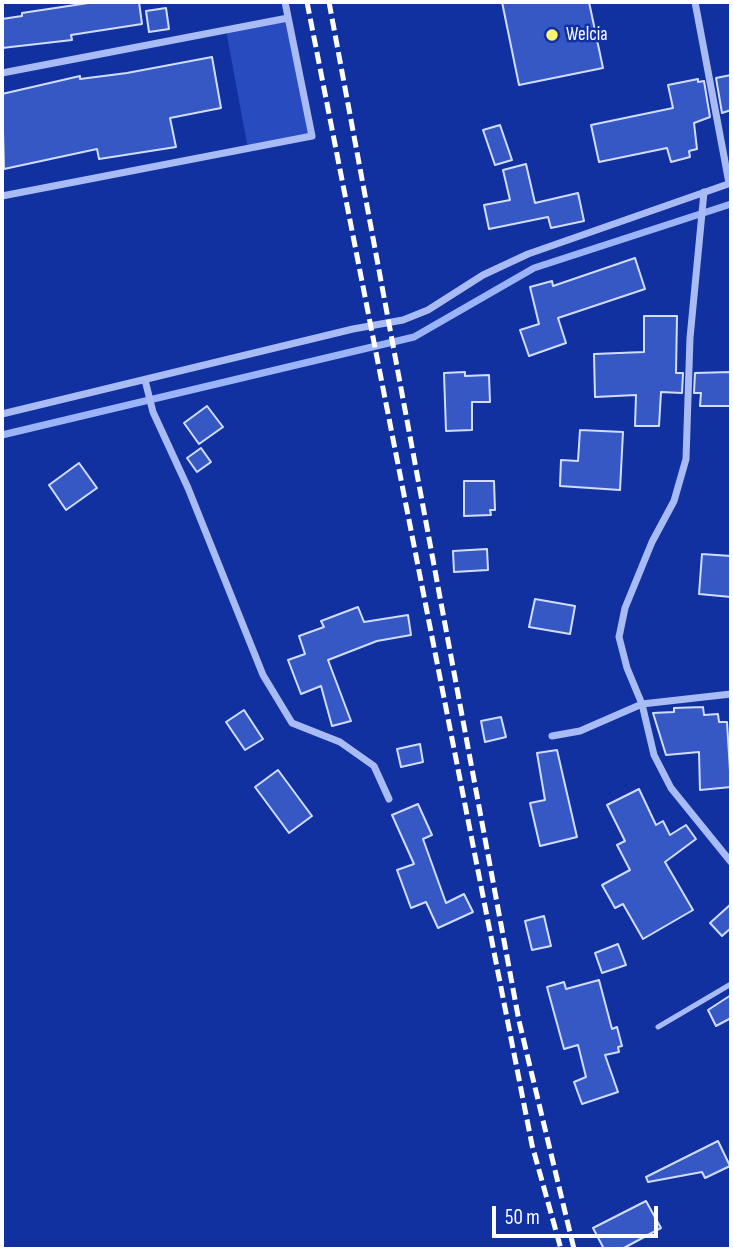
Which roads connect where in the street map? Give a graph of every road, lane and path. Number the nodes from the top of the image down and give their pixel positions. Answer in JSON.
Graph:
{"nodes":[{"id":1,"x":285,"y":2,"type":"edge"},
{"id":2,"x":695,"y":2,"type":"edge"},
{"id":3,"x":288,"y":18,"type":"junction"},
{"id":4,"x":2,"y":73,"type":"edge"},
{"id":5,"x":730,"y":183,"type":"edge"},
{"id":6,"x":704,"y":192,"type":"junction"},
{"id":7,"x":2,"y":196,"type":"edge"},
{"id":8,"x":145,"y":380,"type":"junction"},
{"id":9,"x":3,"y":414,"type":"edge"},
{"id":10,"x":731,"y":694,"type":"edge"},
{"id":11,"x":642,"y":704,"type":"junction"},
{"id":12,"x":552,"y":736,"type":"dead end"},
{"id":13,"x":389,"y":799,"type":"dead end"},
{"id":14,"x":731,"y":862,"type":"edge"},
{"id":15,"x":731,"y":984,"type":"edge"},
{"id":16,"x":658,"y":1027,"type":"dead end"}],
"edges":[{"from":1,"to":3,"type":"street"},
{"from":2,"to":5,"type":"street"},
{"from":3,"to":4,"type":"street"},
{"from":3,"to":7,"type":"street"},
{"from":5,"to":6,"type":"street"},
{"from":6,"to":8,"type":"street"},
{"from":6,"to":11,"type":"street"},
{"from":8,"to":9,"type":"street"},
{"from":8,"to":13,"type":"street"},
{"from":10,"to":11,"type":"street"},
{"from":11,"to":12,"type":"street"},
{"from":11,"to":14,"type":"street"},
{"from":15,"to":16,"type":"lane"}]}
